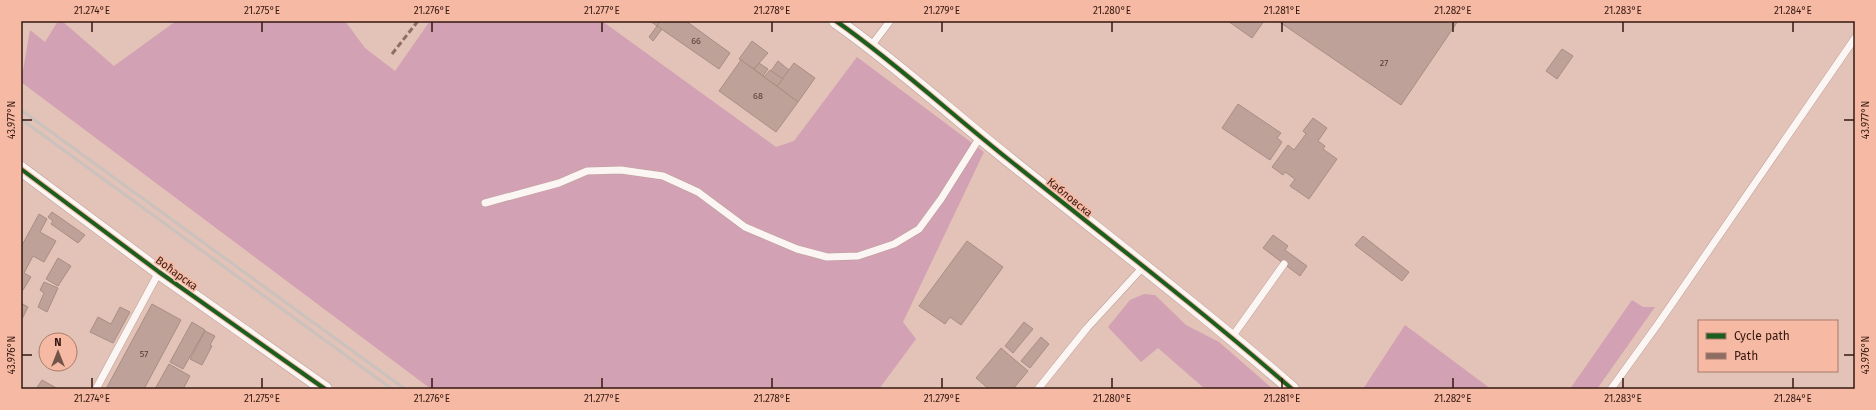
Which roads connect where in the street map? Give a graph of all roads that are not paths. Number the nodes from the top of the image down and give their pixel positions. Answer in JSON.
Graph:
{"nodes":[{"id":1,"x":836,"y":21,"type":"edge"},
{"id":2,"x":890,"y":21,"type":"edge"},
{"id":3,"x":1855,"y":38,"type":"edge"},
{"id":4,"x":871,"y":46,"type":"junction"},
{"id":5,"x":980,"y":137,"type":"junction"},
{"id":6,"x":21,"y":169,"type":"edge"},
{"id":7,"x":485,"y":203,"type":"dead end"},
{"id":8,"x":1284,"y":264,"type":"dead end"},
{"id":9,"x":1143,"y":267,"type":"junction"},
{"id":10,"x":159,"y":272,"type":"junction"},
{"id":11,"x":1232,"y":337,"type":"junction"},
{"id":12,"x":318,"y":387,"type":"edge"},
{"id":13,"x":96,"y":389,"type":"edge"},
{"id":14,"x":1038,"y":389,"type":"edge"},
{"id":15,"x":1292,"y":389,"type":"edge"},
{"id":16,"x":1611,"y":389,"type":"edge"}],
"edges":[{"from":1,"to":4,"type":"street","name":"Кабловска"},
{"from":2,"to":4,"type":"lane"},
{"from":3,"to":16,"type":"lane"},
{"from":4,"to":5,"type":"street","name":"Кабловска"},
{"from":5,"to":7,"type":"lane"},
{"from":5,"to":9,"type":"street","name":"Кабловска"},
{"from":6,"to":10,"type":"street","name":"Воћарска"},
{"from":8,"to":11,"type":"lane"},
{"from":9,"to":11,"type":"street","name":"Кабловска"},
{"from":9,"to":14,"type":"lane"},
{"from":10,"to":12,"type":"street","name":"Воћарска"},
{"from":10,"to":13,"type":"lane"},
{"from":11,"to":15,"type":"street","name":"Кабловска"}]}
